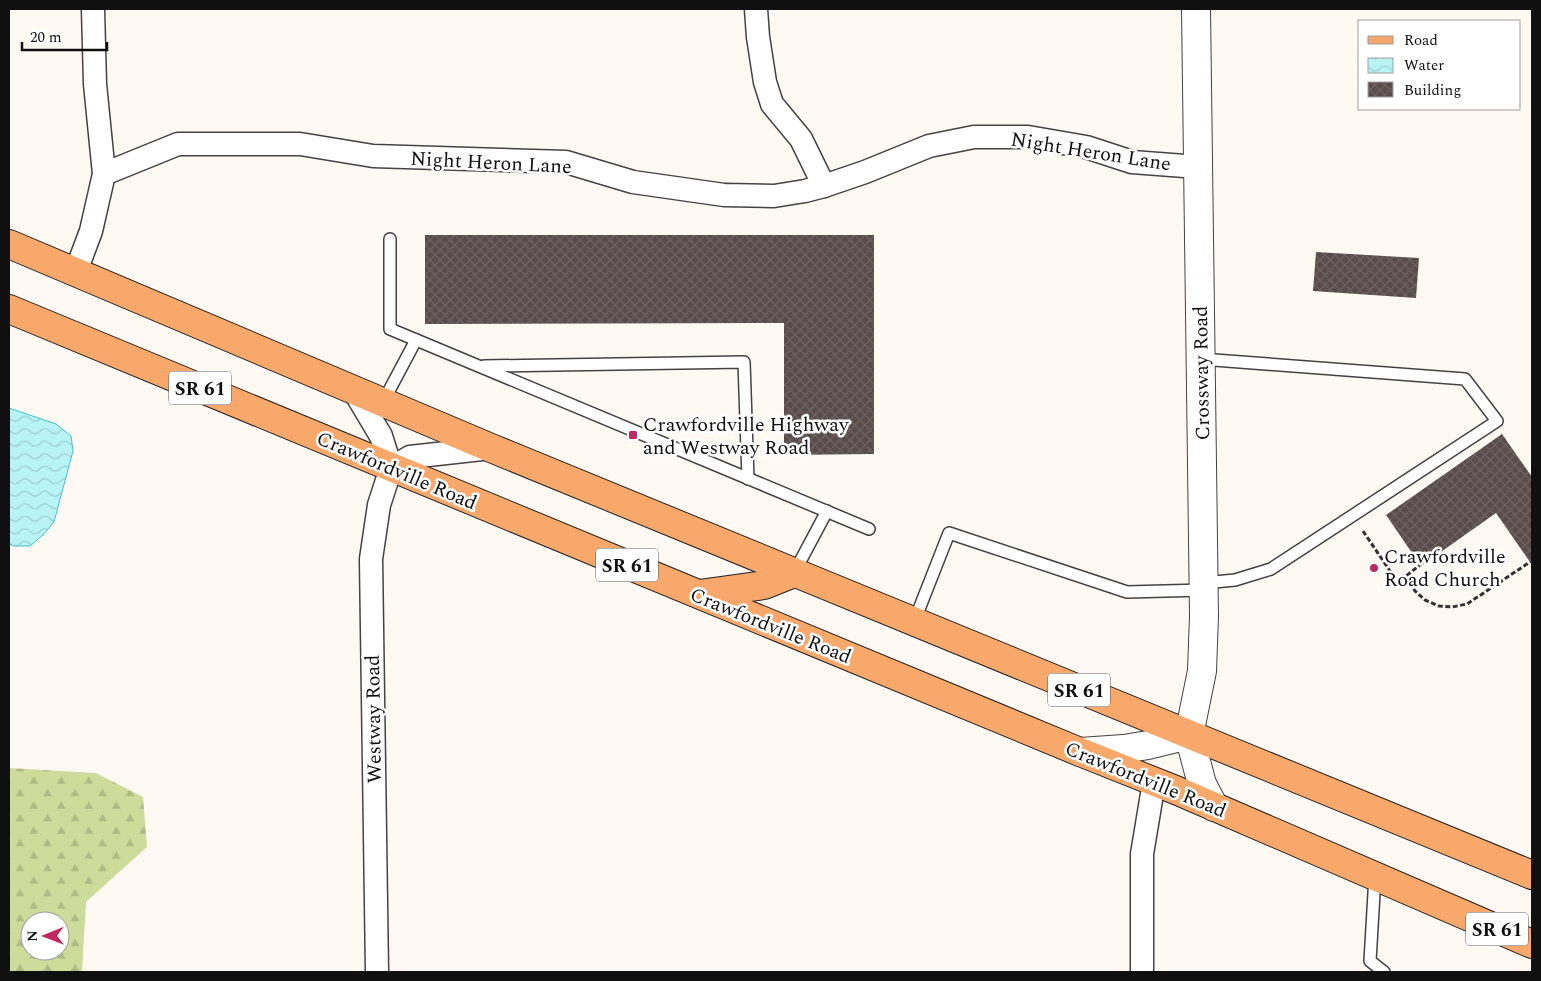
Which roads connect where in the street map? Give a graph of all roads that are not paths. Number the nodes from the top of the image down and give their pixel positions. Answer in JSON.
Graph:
{"nodes":[{"id":1,"x":93,"y":9,"type":"edge"},
{"id":2,"x":756,"y":9,"type":"edge"},
{"id":3,"x":1196,"y":9,"type":"edge"},
{"id":4,"x":1198,"y":167,"type":"junction"},
{"id":5,"x":104,"y":174,"type":"junction"},
{"id":6,"x":824,"y":186,"type":"junction"},
{"id":7,"x":390,"y":239,"type":"dead end"},
{"id":8,"x":9,"y":244,"type":"edge"},
{"id":9,"x":76,"y":271,"type":"junction"},
{"id":10,"x":9,"y":309,"type":"edge"},
{"id":11,"x":416,"y":340,"type":"junction"},
{"id":12,"x":1201,"y":359,"type":"junction"},
{"id":13,"x":480,"y":366,"type":"junction"},
{"id":14,"x":353,"y":389,"type":"junction"},
{"id":15,"x":382,"y":402,"type":"junction"},
{"id":16,"x":491,"y":448,"type":"junction"},
{"id":17,"x":391,"y":468,"type":"junction"},
{"id":18,"x":748,"y":479,"type":"junction"},
{"id":19,"x":827,"y":511,"type":"junction"},
{"id":20,"x":869,"y":529,"type":"dead end"},
{"id":21,"x":794,"y":573,"type":"junction"},
{"id":22,"x":1204,"y":586,"type":"junction"},
{"id":23,"x":698,"y":594,"type":"junction"},
{"id":24,"x":914,"y":622,"type":"junction"},
{"id":25,"x":1189,"y":735,"type":"junction"},
{"id":26,"x":1080,"y":752,"type":"junction"},
{"id":27,"x":1154,"y":782,"type":"junction"},
{"id":28,"x":1214,"y":807,"type":"junction"},
{"id":29,"x":1532,"y":875,"type":"edge"},
{"id":30,"x":1375,"y":876,"type":"junction"},
{"id":31,"x":1532,"y":944,"type":"edge"},
{"id":32,"x":377,"y":972,"type":"edge"},
{"id":33,"x":1142,"y":972,"type":"edge"},
{"id":34,"x":1384,"y":972,"type":"edge"}],
"edges":[{"from":1,"to":5,"type":"street"},
{"from":2,"to":6,"type":"street"},
{"from":3,"to":4,"type":"street","name":"Crossway Road"},
{"from":4,"to":6,"type":"street","name":"Night Heron Lane"},
{"from":4,"to":12,"type":"street","name":"Crossway Road"},
{"from":5,"to":6,"type":"street","name":"Night Heron Lane"},
{"from":5,"to":9,"type":"street"},
{"from":7,"to":11,"type":"lane"},
{"from":8,"to":9,"type":"main road","number":"SR 61"},
{"from":9,"to":14,"type":"main road","number":"SR 61"},
{"from":10,"to":17,"type":"main road","name":"Crawfordville Road","number":"SR 61"},
{"from":11,"to":13,"type":"lane"},
{"from":11,"to":15,"type":"lane"},
{"from":12,"to":22,"type":"street","name":"Crossway Road"},
{"from":12,"to":22,"type":"lane"},
{"from":13,"to":18,"type":"lane"},
{"from":13,"to":18,"type":"lane"},
{"from":14,"to":15,"type":"main road","number":"SR 61"},
{"from":14,"to":17,"type":"street"},
{"from":15,"to":16,"type":"main road","number":"SR 61"},
{"from":16,"to":17,"type":"street"},
{"from":16,"to":21,"type":"main road","number":"SR 61"},
{"from":17,"to":23,"type":"main road","name":"Crawfordville Road","number":"SR 61"},
{"from":17,"to":32,"type":"street","name":"Westway Road"},
{"from":18,"to":19,"type":"lane"},
{"from":19,"to":20,"type":"lane"},
{"from":19,"to":21,"type":"lane"},
{"from":21,"to":23,"type":"main road"},
{"from":21,"to":24,"type":"main road","number":"SR 61"},
{"from":22,"to":24,"type":"lane"},
{"from":22,"to":25,"type":"street","name":"Crossway Road"},
{"from":23,"to":26,"type":"main road","name":"Crawfordville Road","number":"SR 61"},
{"from":24,"to":25,"type":"main road","number":"SR 61"},
{"from":25,"to":26,"type":"street"},
{"from":25,"to":28,"type":"street"},
{"from":25,"to":29,"type":"main road","number":"SR 61"},
{"from":26,"to":27,"type":"main road","name":"Crawfordville Road","number":"SR 61"},
{"from":27,"to":28,"type":"main road","name":"Crawfordville Road","number":"SR 61"},
{"from":27,"to":33,"type":"street"},
{"from":28,"to":30,"type":"main road","name":"Crawfordville Road","number":"SR 61"},
{"from":30,"to":31,"type":"main road","name":"Crawfordville Road","number":"SR 61"},
{"from":30,"to":34,"type":"lane"}]}
